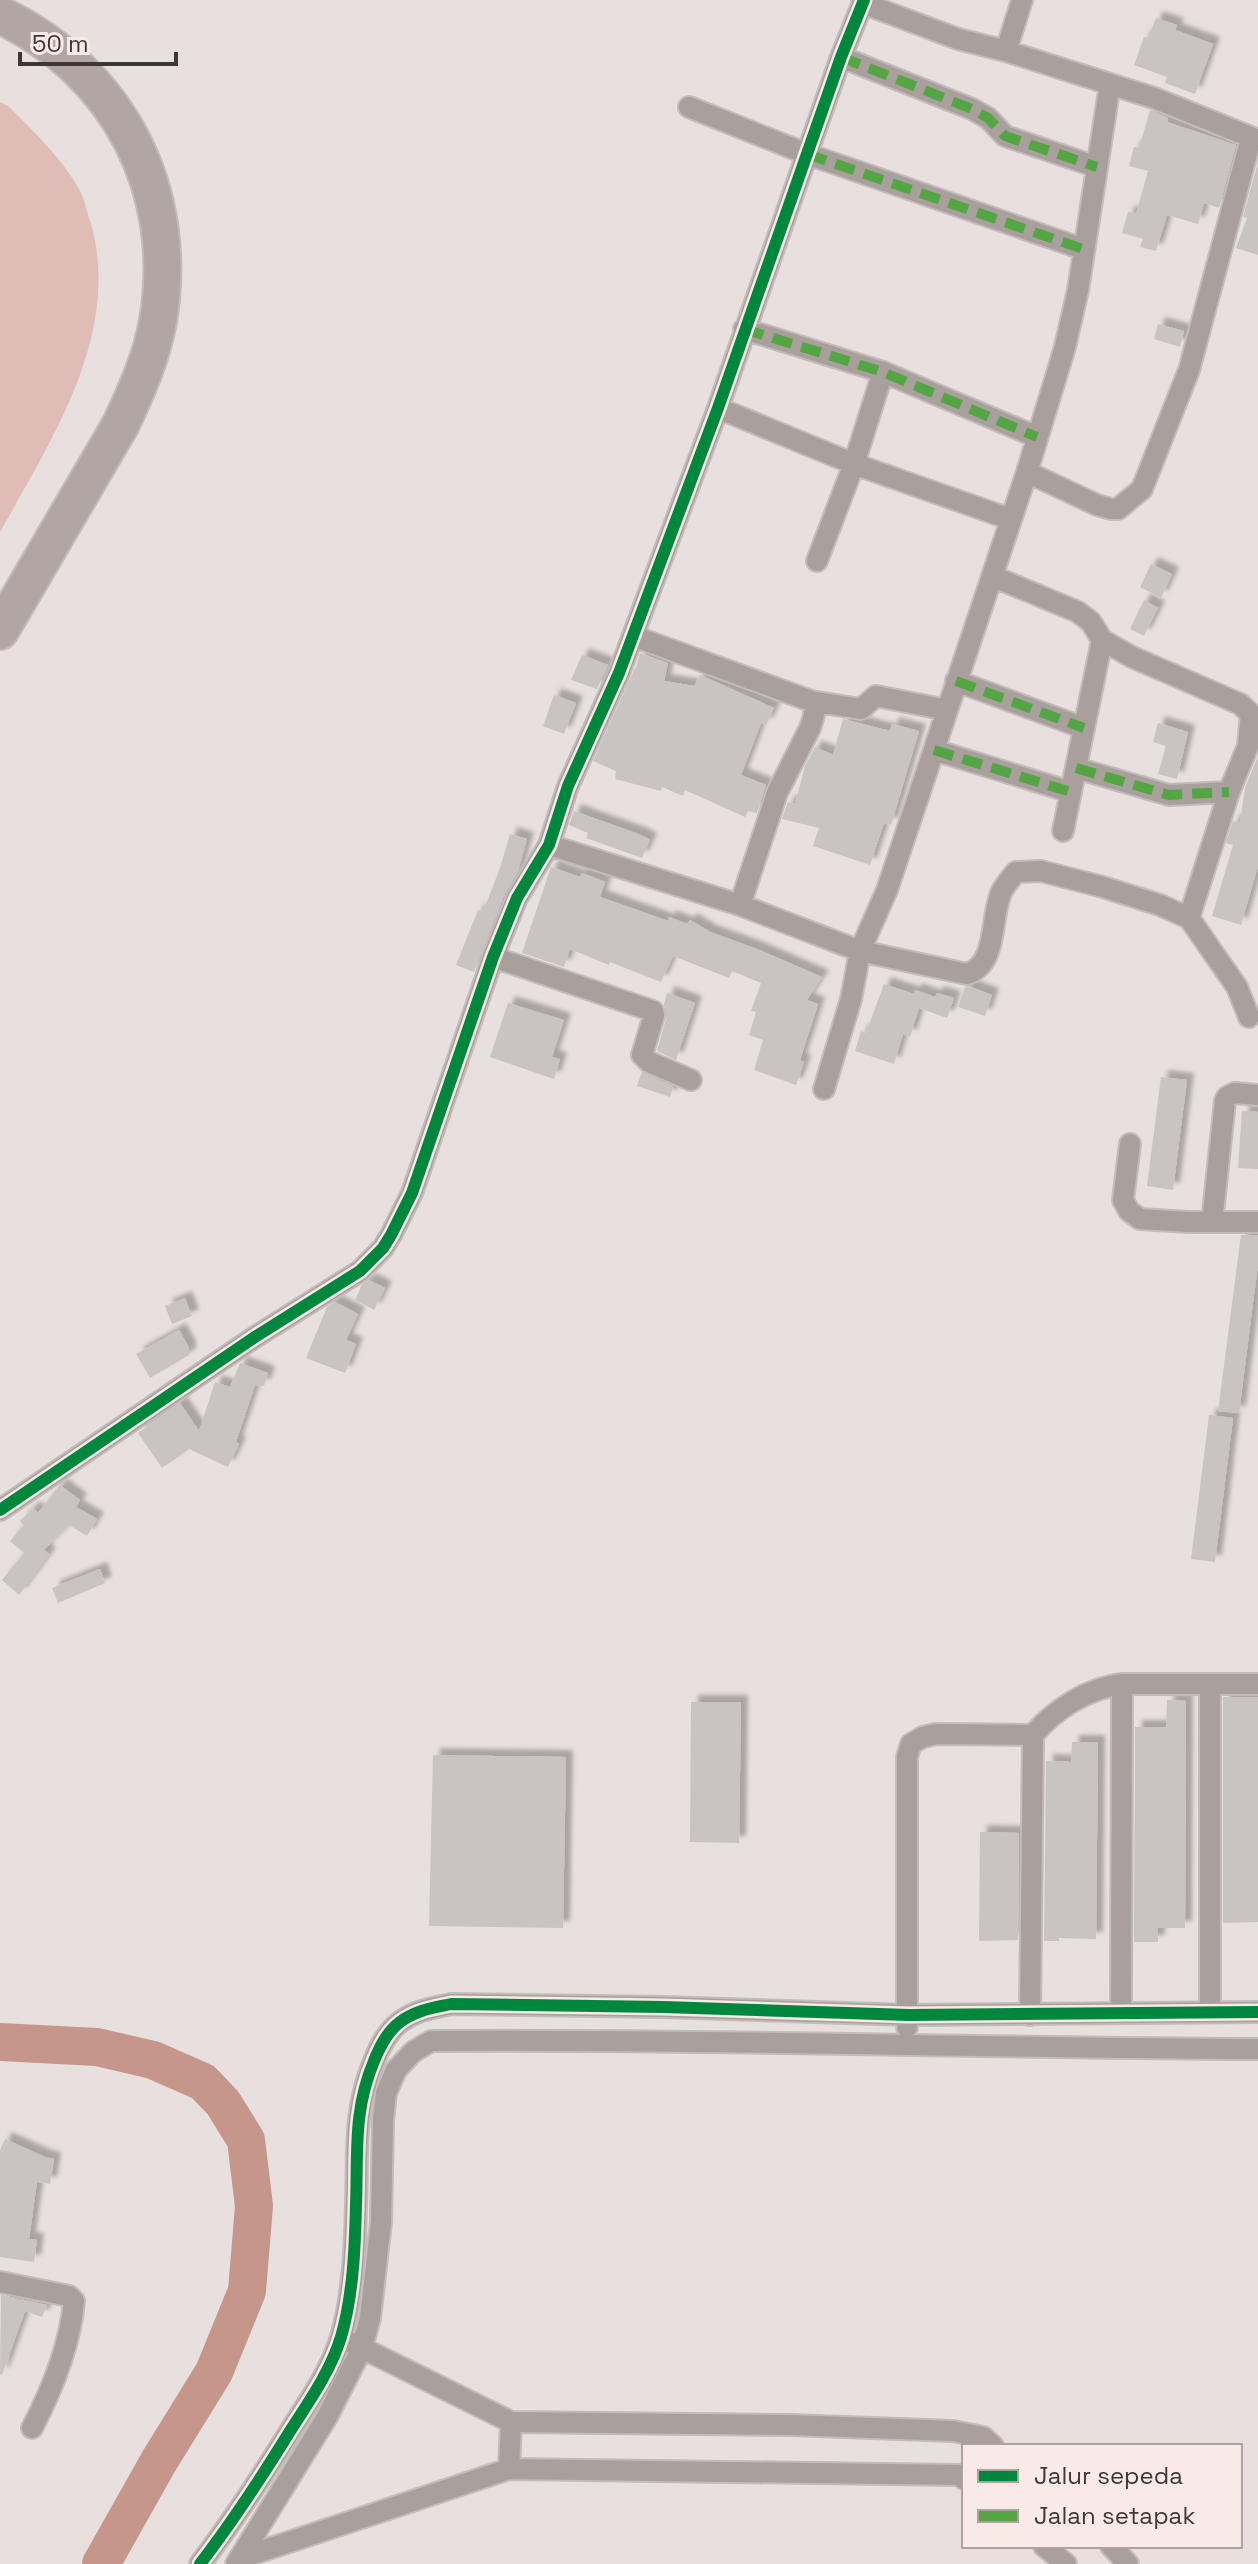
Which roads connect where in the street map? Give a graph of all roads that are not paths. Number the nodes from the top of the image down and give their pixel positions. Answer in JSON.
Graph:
{"nodes":[{"id":1,"x":1022,"y":0,"type":"edge"},
{"id":2,"x":863,"y":2,"type":"edge"},
{"id":3,"x":0,"y":15,"type":"edge"},
{"id":4,"x":1006,"y":51,"type":"junction"},
{"id":5,"x":841,"y":57,"type":"junction"},
{"id":6,"x":1110,"y":84,"type":"junction"},
{"id":7,"x":689,"y":107,"type":"dead end"},
{"id":8,"x":1254,"y":139,"type":"edge"},
{"id":9,"x":807,"y":154,"type":"junction"},
{"id":10,"x":1097,"y":167,"type":"junction"},
{"id":11,"x":1083,"y":249,"type":"junction"},
{"id":12,"x":744,"y":329,"type":"junction"},
{"id":13,"x":883,"y":372,"type":"junction"},
{"id":14,"x":718,"y":408,"type":"junction"},
{"id":15,"x":1037,"y":437,"type":"junction"},
{"id":16,"x":854,"y":464,"type":"junction"},
{"id":17,"x":1027,"y":472,"type":"junction"},
{"id":18,"x":1010,"y":519,"type":"junction"},
{"id":19,"x":817,"y":561,"type":"dead end"},
{"id":20,"x":992,"y":576,"type":"junction"},
{"id":21,"x":0,"y":631,"type":"edge"},
{"id":22,"x":633,"y":636,"type":"junction"},
{"id":23,"x":1102,"y":640,"type":"junction"},
{"id":24,"x":956,"y":681,"type":"junction"},
{"id":25,"x":811,"y":701,"type":"junction"},
{"id":26,"x":947,"y":710,"type":"junction"},
{"id":27,"x":1084,"y":728,"type":"junction"},
{"id":28,"x":1253,"y":747,"type":"edge"},
{"id":29,"x":934,"y":750,"type":"junction"},
{"id":30,"x":1076,"y":768,"type":"junction"},
{"id":31,"x":1071,"y":792,"type":"junction"},
{"id":32,"x":1229,"y":792,"type":"junction"},
{"id":33,"x":1063,"y":831,"type":"dead end"},
{"id":34,"x":549,"y":845,"type":"junction"},
{"id":35,"x":740,"y":905,"type":"junction"},
{"id":36,"x":1189,"y":918,"type":"junction"},
{"id":37,"x":860,"y":951,"type":"junction"},
{"id":38,"x":493,"y":957,"type":"junction"},
{"id":39,"x":1249,"y":1017,"type":"dead end"},
{"id":40,"x":691,"y":1080,"type":"dead end"},
{"id":41,"x":824,"y":1089,"type":"dead end"},
{"id":42,"x":1258,"y":1095,"type":"edge"},
{"id":43,"x":1130,"y":1144,"type":"dead end"},
{"id":44,"x":1212,"y":1222,"type":"junction"},
{"id":45,"x":1258,"y":1222,"type":"edge"},
{"id":46,"x":0,"y":1510,"type":"edge"},
{"id":47,"x":1122,"y":1684,"type":"junction"},
{"id":48,"x":1258,"y":1684,"type":"edge"},
{"id":49,"x":1210,"y":1685,"type":"junction"},
{"id":50,"x":1033,"y":1735,"type":"junction"},
{"id":51,"x":420,"y":2010,"type":"junction"},
{"id":52,"x":1210,"y":2012,"type":"junction"},
{"id":53,"x":1258,"y":2012,"type":"edge"},
{"id":54,"x":1121,"y":2013,"type":"junction"},
{"id":55,"x":1067,"y":2014,"type":"junction"},
{"id":56,"x":909,"y":2015,"type":"junction"},
{"id":57,"x":1030,"y":2015,"type":"junction"},
{"id":58,"x":431,"y":2041,"type":"junction"},
{"id":59,"x":905,"y":2043,"type":"junction"},
{"id":60,"x":1065,"y":2048,"type":"junction"},
{"id":61,"x":1258,"y":2049,"type":"edge"},
{"id":62,"x":0,"y":2282,"type":"edge"},
{"id":63,"x":341,"y":2338,"type":"junction"},
{"id":64,"x":362,"y":2348,"type":"junction"},
{"id":65,"x":511,"y":2422,"type":"junction"},
{"id":66,"x":32,"y":2428,"type":"dead end"},
{"id":67,"x":991,"y":2444,"type":"edge"},
{"id":68,"x":509,"y":2469,"type":"junction"},
{"id":69,"x":962,"y":2477,"type":"edge"},
{"id":70,"x":1046,"y":2548,"type":"edge"},
{"id":71,"x":1113,"y":2548,"type":"edge"},
{"id":72,"x":239,"y":2561,"type":"edge"},
{"id":73,"x":200,"y":2564,"type":"edge"},
{"id":74,"x":1066,"y":2564,"type":"edge"},
{"id":75,"x":1128,"y":2564,"type":"edge"}],
"edges":[{"from":1,"to":4,"type":"street"},
{"from":2,"to":4,"type":"street"},
{"from":2,"to":5,"type":"street"},
{"from":3,"to":21,"type":"highway"},
{"from":4,"to":6,"type":"street"},
{"from":5,"to":9,"type":"street"},
{"from":5,"to":10,"type":"street"},
{"from":6,"to":8,"type":"street"},
{"from":6,"to":10,"type":"street"},
{"from":7,"to":9,"type":"street"},
{"from":8,"to":17,"type":"street"},
{"from":9,"to":11,"type":"street"},
{"from":9,"to":12,"type":"street"},
{"from":10,"to":11,"type":"street"},
{"from":11,"to":15,"type":"street"},
{"from":12,"to":13,"type":"street"},
{"from":12,"to":14,"type":"street"},
{"from":13,"to":15,"type":"street"},
{"from":13,"to":16,"type":"street"},
{"from":14,"to":16,"type":"street"},
{"from":14,"to":22,"type":"street"},
{"from":15,"to":17,"type":"street"},
{"from":16,"to":18,"type":"street"},
{"from":16,"to":19,"type":"street"},
{"from":17,"to":18,"type":"street"},
{"from":18,"to":20,"type":"street"},
{"from":20,"to":23,"type":"street"},
{"from":20,"to":24,"type":"street"},
{"from":22,"to":25,"type":"street"},
{"from":22,"to":34,"type":"street"},
{"from":23,"to":27,"type":"street"},
{"from":23,"to":28,"type":"street"},
{"from":24,"to":26,"type":"street"},
{"from":24,"to":27,"type":"street"},
{"from":25,"to":26,"type":"street"},
{"from":25,"to":35,"type":"street"},
{"from":26,"to":29,"type":"street"},
{"from":27,"to":30,"type":"street"},
{"from":28,"to":32,"type":"street"},
{"from":29,"to":31,"type":"street"},
{"from":29,"to":37,"type":"street"},
{"from":30,"to":31,"type":"street"},
{"from":30,"to":32,"type":"street"},
{"from":31,"to":33,"type":"street"},
{"from":32,"to":36,"type":"street"},
{"from":34,"to":35,"type":"street"},
{"from":34,"to":38,"type":"street"},
{"from":35,"to":37,"type":"street"},
{"from":36,"to":37,"type":"street"},
{"from":36,"to":39,"type":"street"},
{"from":37,"to":41,"type":"street"},
{"from":38,"to":40,"type":"street"},
{"from":38,"to":46,"type":"street"},
{"from":42,"to":44,"type":"street"},
{"from":43,"to":44,"type":"street"},
{"from":44,"to":45,"type":"street"},
{"from":47,"to":49,"type":"street"},
{"from":47,"to":50,"type":"street"},
{"from":47,"to":54,"type":"street"},
{"from":48,"to":49,"type":"street"},
{"from":49,"to":52,"type":"street"},
{"from":50,"to":56,"type":"street"},
{"from":50,"to":57,"type":"street"},
{"from":51,"to":56,"type":"street"},
{"from":51,"to":58,"type":"street"},
{"from":51,"to":63,"type":"street"},
{"from":52,"to":53,"type":"street"},
{"from":52,"to":54,"type":"street"},
{"from":54,"to":55,"type":"street"},
{"from":55,"to":57,"type":"street"},
{"from":55,"to":60,"type":"street"},
{"from":56,"to":57,"type":"street"},
{"from":56,"to":59,"type":"street"},
{"from":58,"to":59,"type":"street"},
{"from":58,"to":64,"type":"street"},
{"from":59,"to":60,"type":"street"},
{"from":60,"to":61,"type":"street"},
{"from":62,"to":66,"type":"street"},
{"from":63,"to":64,"type":"street"},
{"from":63,"to":73,"type":"street"},
{"from":64,"to":65,"type":"street"},
{"from":64,"to":72,"type":"street"},
{"from":65,"to":67,"type":"street"},
{"from":65,"to":68,"type":"street"},
{"from":68,"to":69,"type":"street"},
{"from":68,"to":72,"type":"street"},
{"from":70,"to":74,"type":"street"},
{"from":71,"to":75,"type":"street"}]}
